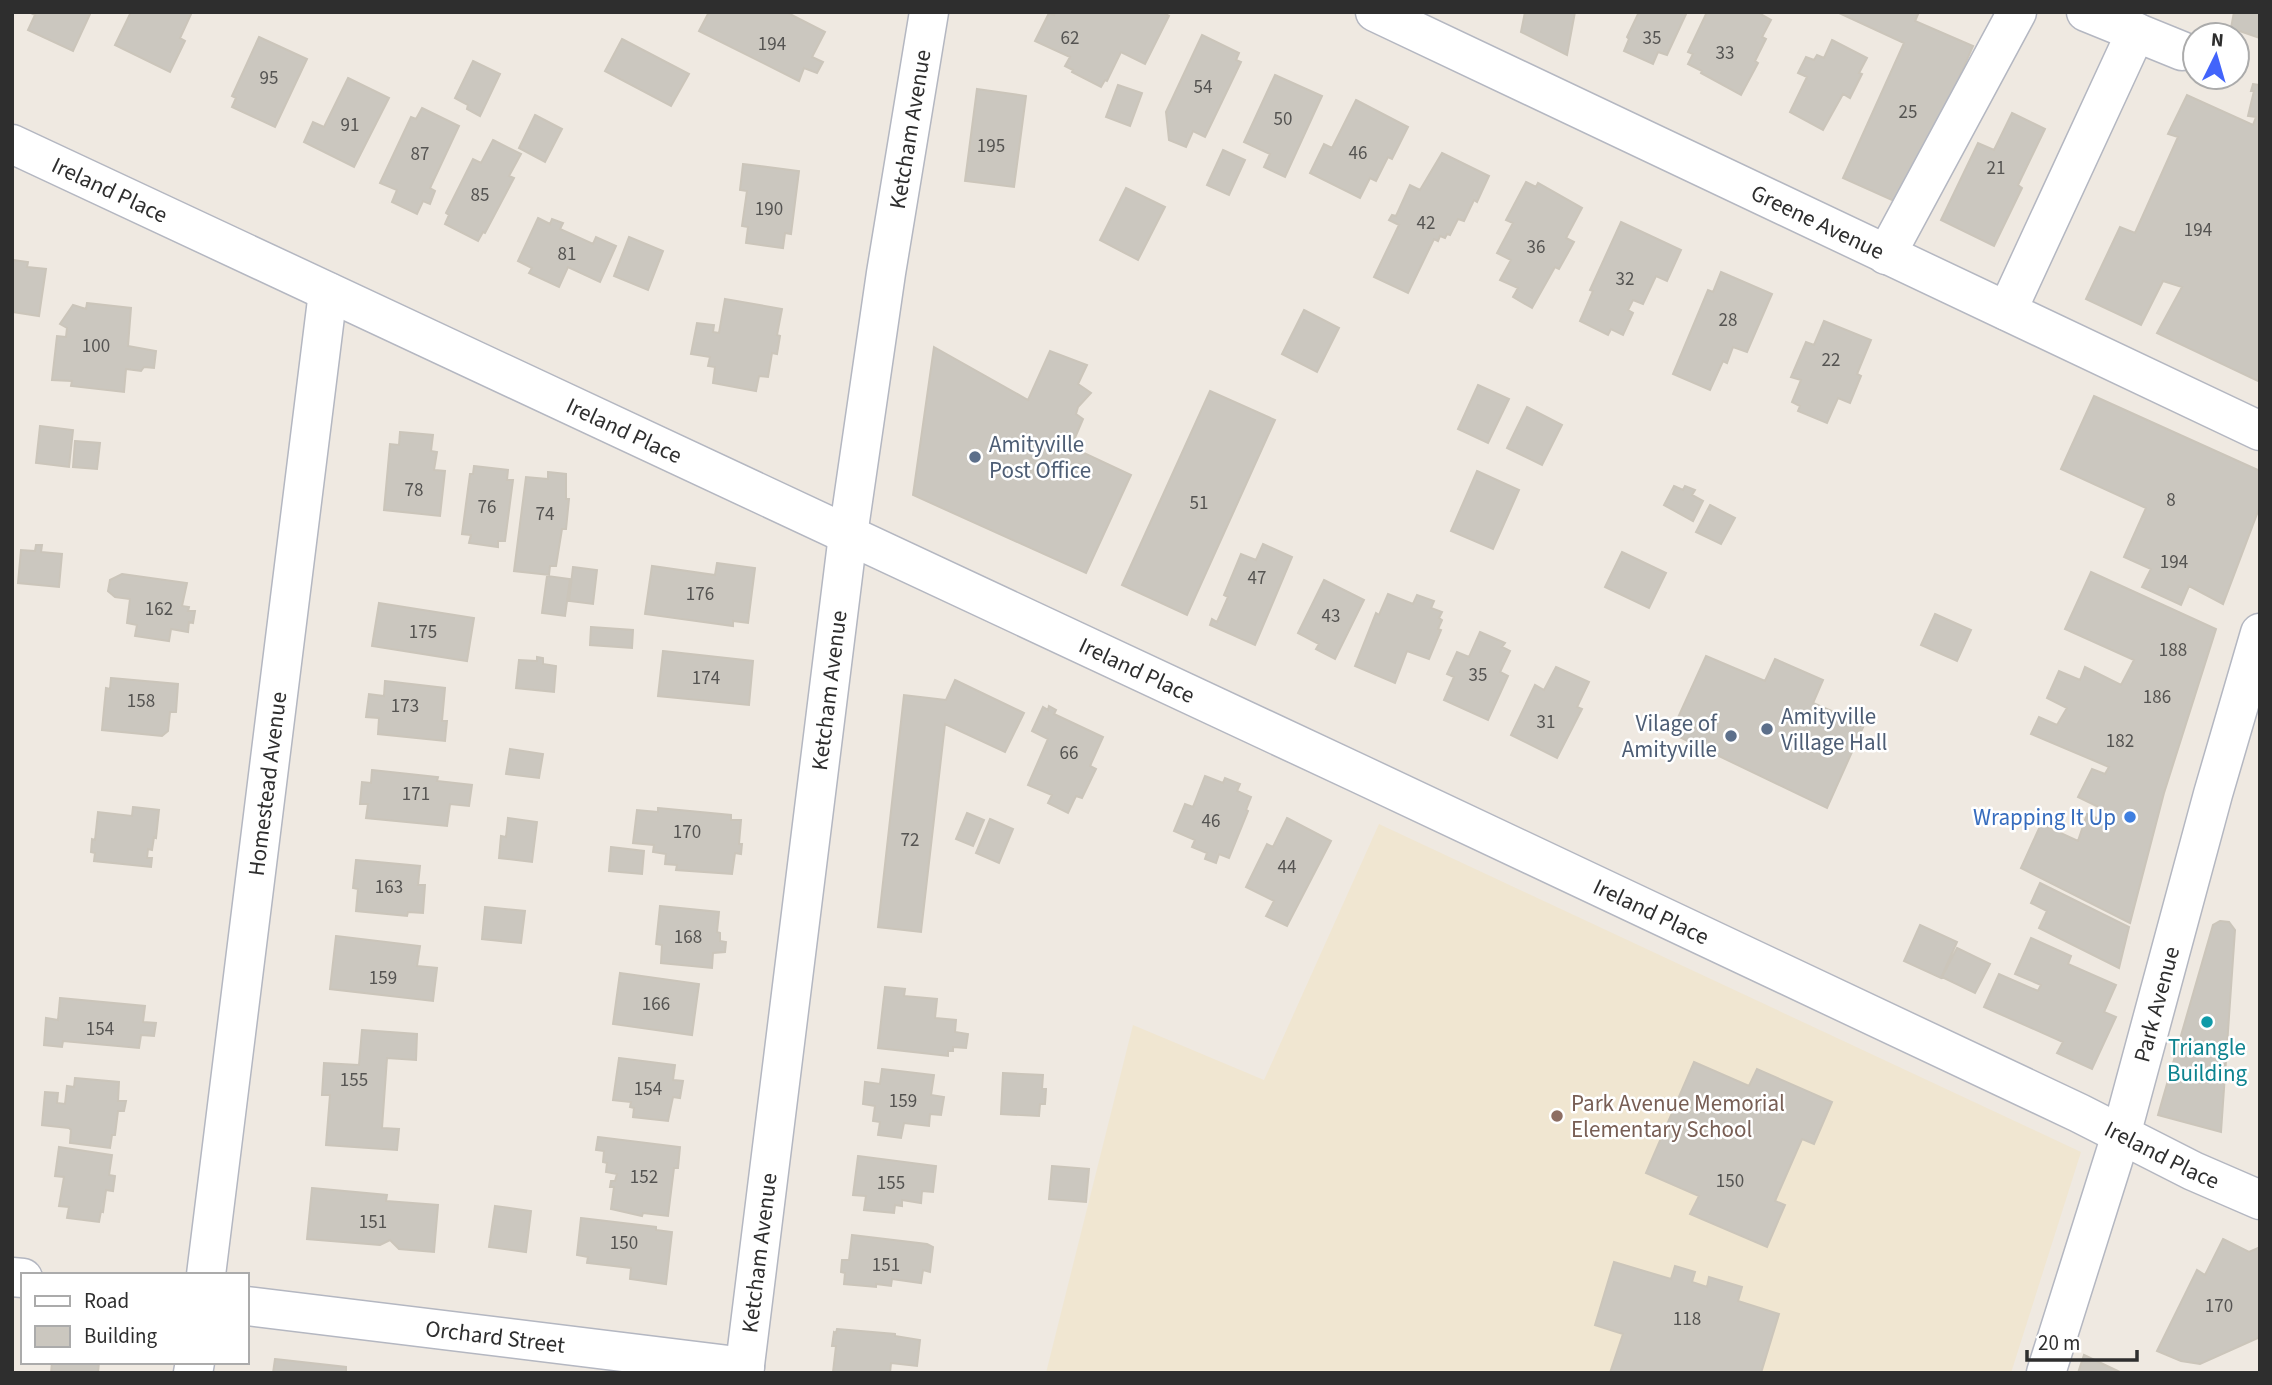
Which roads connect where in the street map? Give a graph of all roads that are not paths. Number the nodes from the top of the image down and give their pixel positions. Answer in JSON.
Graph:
{"nodes":[{"id":1,"x":929,"y":12,"type":"edge"},
{"id":2,"x":2017,"y":12,"type":"edge"},
{"id":3,"x":2085,"y":12,"type":"edge"},
{"id":4,"x":1386,"y":14,"type":"edge"},
{"id":5,"x":2136,"y":32,"type":"junction"},
{"id":6,"x":2181,"y":51,"type":"edge"},
{"id":7,"x":12,"y":144,"type":"edge"},
{"id":8,"x":1886,"y":255,"type":"junction"},
{"id":9,"x":328,"y":292,"type":"junction"},
{"id":10,"x":2007,"y":311,"type":"junction"},
{"id":11,"x":2260,"y":431,"type":"edge"},
{"id":12,"x":848,"y":535,"type":"junction"},
{"id":13,"x":2260,"y":634,"type":"edge"},
{"id":14,"x":2121,"y":1135,"type":"junction"},
{"id":15,"x":2260,"y":1200,"type":"edge"},
{"id":16,"x":206,"y":1273,"type":"edge"},
{"id":17,"x":248,"y":1306,"type":"edge"},
{"id":18,"x":745,"y":1370,"type":"edge"},
{"id":19,"x":2046,"y":1373,"type":"edge"}],
"edges":[{"from":1,"to":12,"type":"street","name":"Ketcham Avenue"},
{"from":2,"to":8,"type":"street"},
{"from":3,"to":5,"type":"street"},
{"from":4,"to":8,"type":"street","name":"Greene Avenue"},
{"from":5,"to":6,"type":"street"},
{"from":5,"to":10,"type":"street"},
{"from":7,"to":9,"type":"street","name":"Ireland Place"},
{"from":8,"to":10,"type":"street","name":"Greene Avenue"},
{"from":9,"to":12,"type":"street","name":"Ireland Place"},
{"from":9,"to":16,"type":"street","name":"Homestead Avenue"},
{"from":10,"to":11,"type":"street","name":"Greene Avenue"},
{"from":12,"to":14,"type":"street","name":"Ireland Place"},
{"from":12,"to":18,"type":"street","name":"Ketcham Avenue"},
{"from":13,"to":14,"type":"street","name":"Park Avenue"},
{"from":14,"to":15,"type":"street","name":"Ireland Place"},
{"from":14,"to":19,"type":"street","name":"Park Avenue"},
{"from":17,"to":18,"type":"street","name":"Orchard Street"}]}
